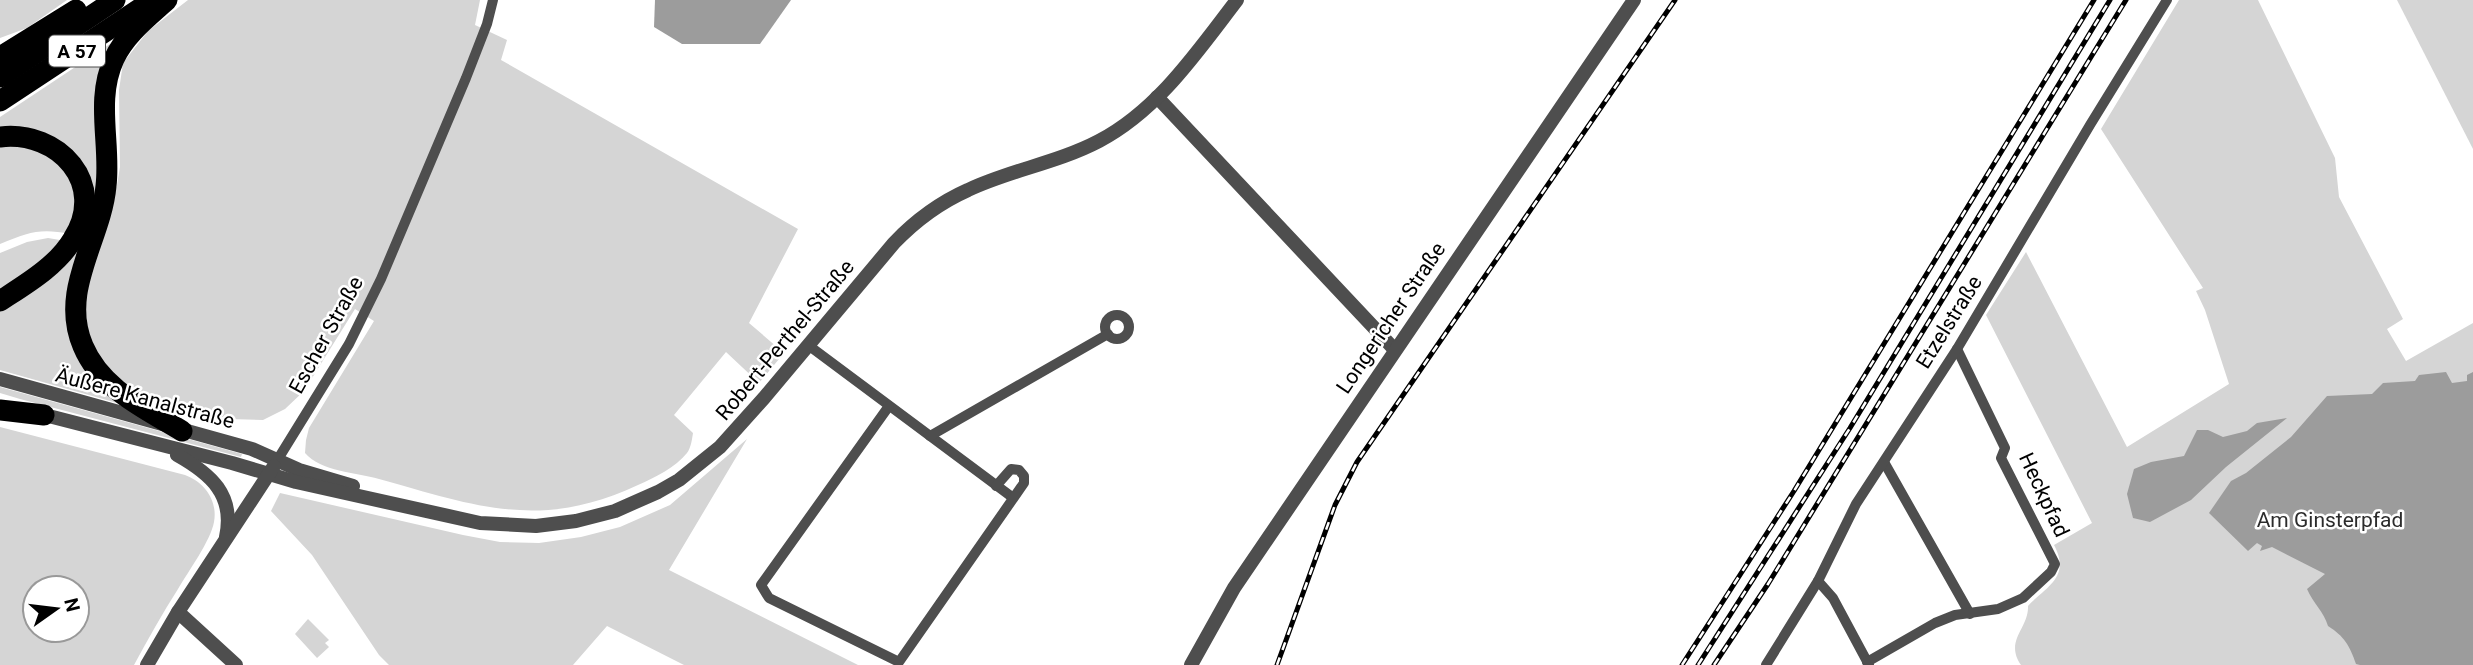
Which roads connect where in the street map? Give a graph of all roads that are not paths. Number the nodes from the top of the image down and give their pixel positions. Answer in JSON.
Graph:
{"nodes":[{"id":1,"x":93,"y":0,"type":"edge"},
{"id":2,"x":115,"y":0,"type":"edge"},
{"id":3,"x":153,"y":0,"type":"edge"},
{"id":4,"x":167,"y":0,"type":"edge"},
{"id":5,"x":493,"y":0,"type":"edge"},
{"id":6,"x":1237,"y":0,"type":"edge"},
{"id":7,"x":1633,"y":0,"type":"edge"},
{"id":8,"x":2167,"y":0,"type":"edge"},
{"id":9,"x":26,"y":41,"type":"junction"},
{"id":10,"x":0,"y":51,"type":"edge"},
{"id":11,"x":0,"y":57,"type":"edge"},
{"id":12,"x":0,"y":77,"type":"edge"},
{"id":13,"x":1157,"y":97,"type":"junction"},
{"id":14,"x":0,"y":101,"type":"edge"},
{"id":15,"x":0,"y":137,"type":"edge"},
{"id":16,"x":0,"y":301,"type":"edge"},
{"id":17,"x":1108,"y":334,"type":"dead end"},
{"id":18,"x":808,"y":345,"type":"junction"},
{"id":19,"x":1395,"y":349,"type":"junction"},
{"id":20,"x":1957,"y":349,"type":"junction"},
{"id":21,"x":0,"y":379,"type":"edge"},
{"id":22,"x":0,"y":402,"type":"edge"},
{"id":23,"x":889,"y":406,"type":"junction"},
{"id":24,"x":0,"y":410,"type":"edge"},
{"id":25,"x":44,"y":415,"type":"junction"},
{"id":26,"x":182,"y":431,"type":"junction"},
{"id":27,"x":930,"y":436,"type":"junction"},
{"id":28,"x":160,"y":446,"type":"junction"},
{"id":29,"x":278,"y":459,"type":"junction"},
{"id":30,"x":1884,"y":462,"type":"junction"},
{"id":31,"x":270,"y":474,"type":"junction"},
{"id":32,"x":996,"y":486,"type":"junction"},
{"id":33,"x":1012,"y":498,"type":"junction"},
{"id":34,"x":417,"y":508,"type":"junction"},
{"id":35,"x":225,"y":542,"type":"junction"},
{"id":36,"x":1818,"y":581,"type":"junction"},
{"id":37,"x":178,"y":612,"type":"junction"},
{"id":38,"x":1970,"y":614,"type":"junction"},
{"id":39,"x":1868,"y":663,"type":"edge"},
{"id":40,"x":147,"y":665,"type":"edge"},
{"id":41,"x":236,"y":665,"type":"edge"},
{"id":42,"x":1191,"y":665,"type":"edge"},
{"id":43,"x":1766,"y":665,"type":"edge"}],
"edges":[{"from":1,"to":9,"type":"highway"},
{"from":2,"to":12,"type":"highway","number":"A 57"},
{"from":3,"to":14,"type":"highway","number":"A 57"},
{"from":4,"to":26,"type":"highway"},
{"from":5,"to":29,"type":"street","name":"Escher Straße"},
{"from":6,"to":13,"type":"street","name":"Robert-Perthel-Straße"},
{"from":7,"to":19,"type":"street","name":"Longericher Straße"},
{"from":8,"to":20,"type":"street","name":"Etzelstraße"},
{"from":9,"to":10,"type":"highway"},
{"from":9,"to":11,"type":"highway"},
{"from":13,"to":18,"type":"street","name":"Robert-Perthel-Straße"},
{"from":13,"to":19,"type":"street"},
{"from":15,"to":16,"type":"highway"},
{"from":17,"to":27,"type":"street"},
{"from":18,"to":23,"type":"street"},
{"from":18,"to":34,"type":"street","name":"Robert-Perthel-Straße"},
{"from":19,"to":42,"type":"street","name":"Longericher Straße"},
{"from":20,"to":30,"type":"street","name":"Etzelstraße"},
{"from":20,"to":38,"type":"street","name":"Heckpfad"},
{"from":21,"to":26,"type":"street","name":"Äußere Kanalstraße"},
{"from":22,"to":25,"type":"street","name":"Äußere Kanalstraße"},
{"from":23,"to":27,"type":"street"},
{"from":23,"to":33,"type":"street"},
{"from":24,"to":25,"type":"highway"},
{"from":25,"to":28,"type":"street","name":"Äußere Kanalstraße"},
{"from":26,"to":29,"type":"street","name":"Äußere Kanalstraße"},
{"from":27,"to":32,"type":"street"},
{"from":28,"to":31,"type":"street","name":"Äußere Kanalstraße"},
{"from":28,"to":35,"type":"street"},
{"from":29,"to":31,"type":"street","name":"Escher Straße"},
{"from":29,"to":34,"type":"street","name":"Robert-Perthel-Straße"},
{"from":30,"to":36,"type":"street","name":"Etzelstraße"},
{"from":30,"to":38,"type":"street"},
{"from":31,"to":34,"type":"street","name":"Robert-Perthel-Straße"},
{"from":31,"to":35,"type":"street","name":"Escher Straße"},
{"from":32,"to":33,"type":"street"},
{"from":32,"to":33,"type":"street"},
{"from":35,"to":37,"type":"street","name":"Escher Straße"},
{"from":36,"to":39,"type":"street","name":"Heckpfad"},
{"from":36,"to":43,"type":"street","name":"Etzelstraße"},
{"from":37,"to":40,"type":"street","name":"Escher Straße"},
{"from":37,"to":41,"type":"street"},
{"from":38,"to":39,"type":"street","name":"Heckpfad"}]}
